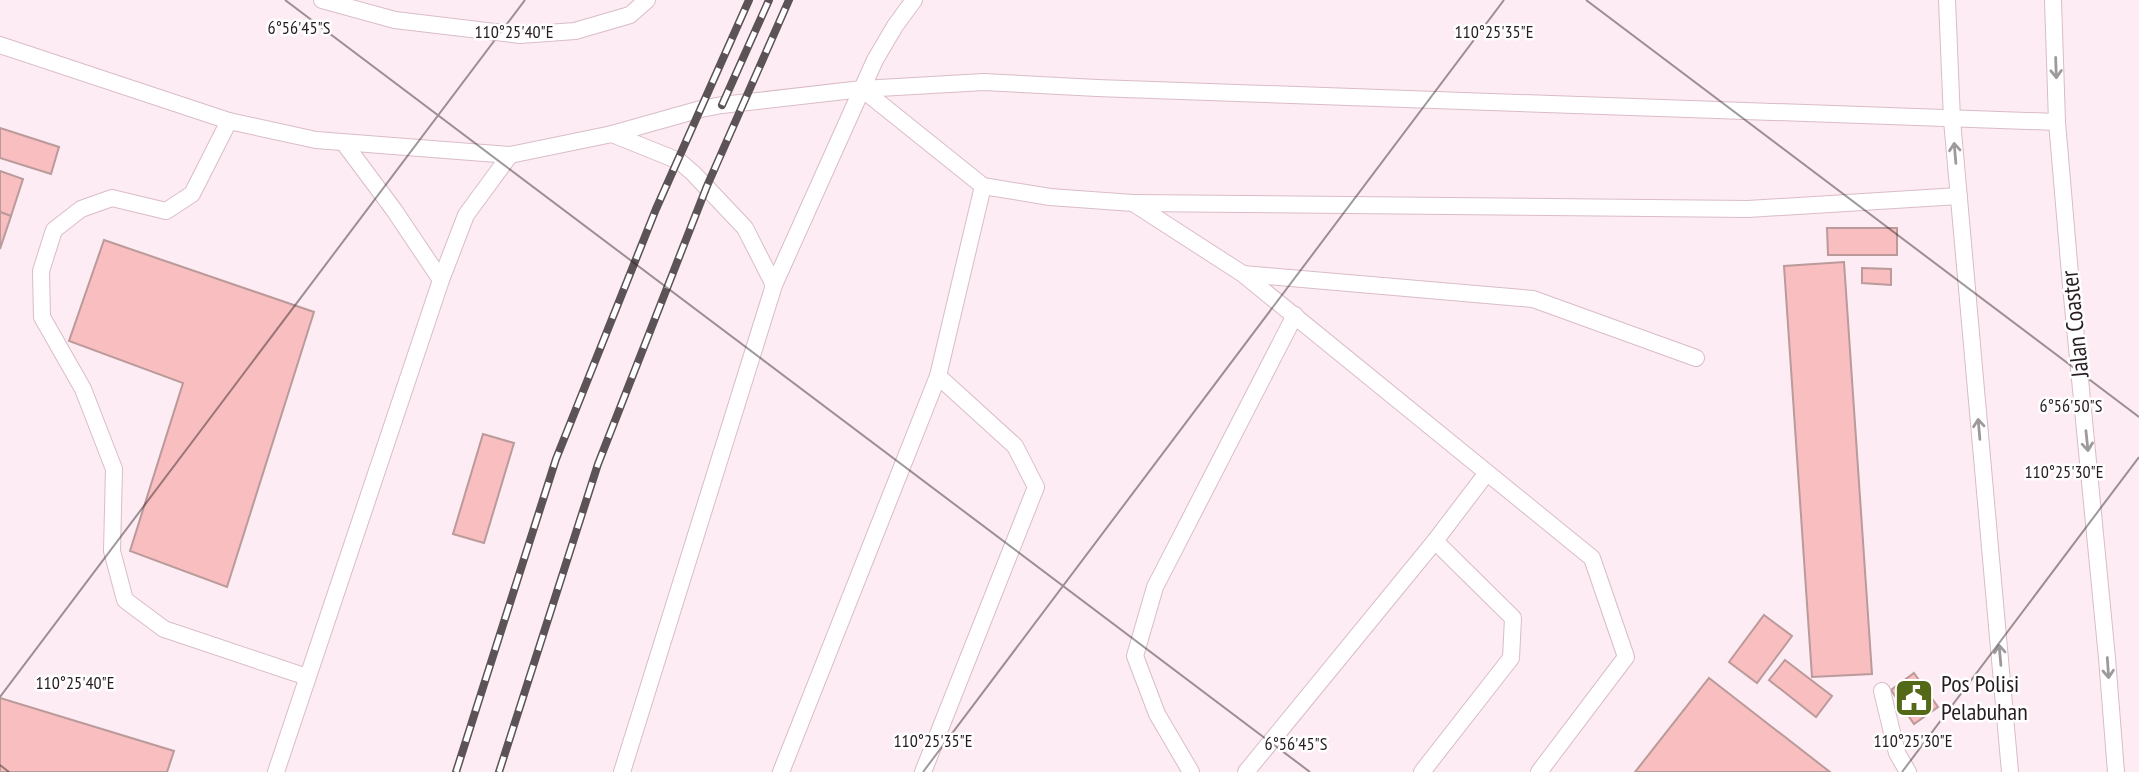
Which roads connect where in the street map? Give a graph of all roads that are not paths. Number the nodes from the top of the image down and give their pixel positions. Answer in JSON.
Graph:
{"nodes":[{"id":1,"x":322,"y":0,"type":"edge"},
{"id":2,"x":647,"y":0,"type":"edge"},
{"id":3,"x":914,"y":0,"type":"edge"},
{"id":4,"x":1947,"y":0,"type":"edge"},
{"id":5,"x":2053,"y":0,"type":"edge"},
{"id":6,"x":0,"y":45,"type":"edge"},
{"id":7,"x":862,"y":89,"type":"junction"},
{"id":8,"x":1952,"y":120,"type":"junction"},
{"id":9,"x":229,"y":121,"type":"junction"},
{"id":10,"x":2057,"y":122,"type":"junction"},
{"id":11,"x":612,"y":134,"type":"junction"},
{"id":12,"x":344,"y":142,"type":"junction"},
{"id":13,"x":510,"y":155,"type":"junction"},
{"id":14,"x":983,"y":186,"type":"junction"},
{"id":15,"x":1959,"y":196,"type":"junction"},
{"id":16,"x":1133,"y":203,"type":"junction"},
{"id":17,"x":1243,"y":275,"type":"junction"},
{"id":18,"x":441,"y":280,"type":"junction"},
{"id":19,"x":774,"y":285,"type":"junction"},
{"id":20,"x":1295,"y":316,"type":"junction"},
{"id":21,"x":1696,"y":358,"type":"dead end"},
{"id":22,"x":938,"y":376,"type":"junction"},
{"id":23,"x":1486,"y":474,"type":"junction"},
{"id":24,"x":1434,"y":541,"type":"junction"},
{"id":25,"x":307,"y":677,"type":"junction"},
{"id":26,"x":1882,"y":691,"type":"dead end"},
{"id":27,"x":276,"y":772,"type":"edge"},
{"id":28,"x":622,"y":772,"type":"edge"},
{"id":29,"x":781,"y":772,"type":"edge"},
{"id":30,"x":923,"y":772,"type":"edge"},
{"id":31,"x":1191,"y":772,"type":"edge"},
{"id":32,"x":1246,"y":772,"type":"edge"},
{"id":33,"x":1422,"y":772,"type":"edge"},
{"id":34,"x":1539,"y":772,"type":"edge"},
{"id":35,"x":1908,"y":772,"type":"edge"},
{"id":36,"x":2010,"y":772,"type":"edge"},
{"id":37,"x":2116,"y":772,"type":"edge"}],
"edges":[{"from":1,"to":2,"type":"lane"},
{"from":3,"to":7,"type":"lane"},
{"from":4,"to":8,"type":"lane"},
{"from":5,"to":10,"type":"lane","name":"Jalan Coaster","one_way":true},
{"from":6,"to":9,"type":"lane"},
{"from":7,"to":8,"type":"lane"},
{"from":7,"to":11,"type":"lane"},
{"from":7,"to":14,"type":"lane"},
{"from":7,"to":19,"type":"lane"},
{"from":8,"to":10,"type":"lane"},
{"from":15,"to":8,"type":"lane","one_way":true},
{"from":9,"to":12,"type":"lane"},
{"from":9,"to":25,"type":"lane"},
{"from":10,"to":37,"type":"lane","name":"Jalan Coaster","one_way":true},
{"from":11,"to":13,"type":"lane"},
{"from":11,"to":19,"type":"lane"},
{"from":12,"to":13,"type":"lane"},
{"from":12,"to":18,"type":"lane"},
{"from":13,"to":18,"type":"lane"},
{"from":14,"to":16,"type":"lane"},
{"from":14,"to":22,"type":"lane"},
{"from":15,"to":16,"type":"lane"},
{"from":36,"to":15,"type":"lane","one_way":true},
{"from":16,"to":17,"type":"lane"},
{"from":17,"to":20,"type":"lane"},
{"from":17,"to":21,"type":"lane"},
{"from":18,"to":25,"type":"lane"},
{"from":19,"to":28,"type":"lane"},
{"from":20,"to":23,"type":"lane"},
{"from":20,"to":31,"type":"lane"},
{"from":22,"to":29,"type":"lane"},
{"from":22,"to":30,"type":"lane"},
{"from":23,"to":24,"type":"lane"},
{"from":23,"to":34,"type":"lane"},
{"from":24,"to":32,"type":"lane"},
{"from":24,"to":33,"type":"lane"},
{"from":25,"to":27,"type":"lane"},
{"from":26,"to":35,"type":"lane"}]}
